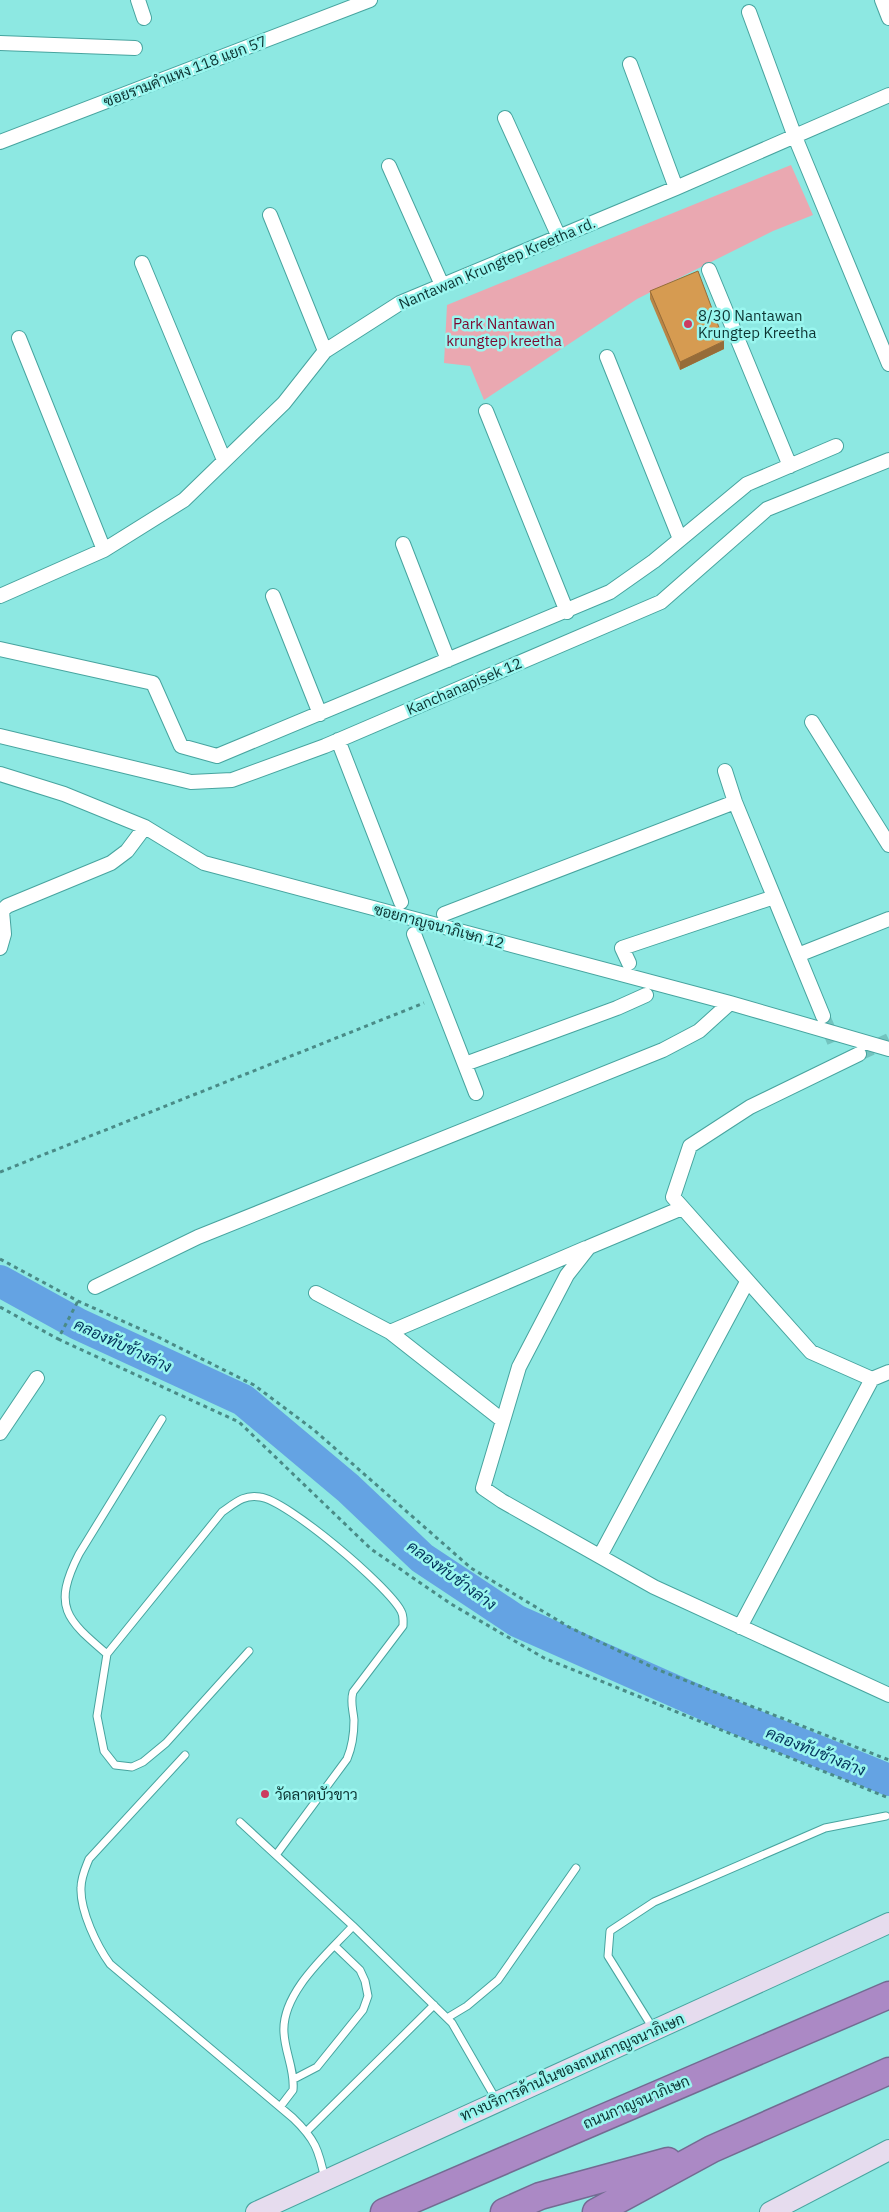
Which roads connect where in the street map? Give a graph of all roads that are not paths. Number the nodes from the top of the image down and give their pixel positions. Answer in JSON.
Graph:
{"nodes":[{"id":1,"x":138,"y":0,"type":"edge"},
{"id":2,"x":370,"y":0,"type":"edge"},
{"id":3,"x":882,"y":0,"type":"edge"},
{"id":4,"x":749,"y":12,"type":"dead end"},
{"id":5,"x":144,"y":18,"type":"dead end"},
{"id":6,"x":889,"y":18,"type":"edge"},
{"id":7,"x":0,"y":42,"type":"edge"},
{"id":8,"x":135,"y":48,"type":"dead end"},
{"id":9,"x":630,"y":64,"type":"dead end"},
{"id":10,"x":889,"y":95,"type":"edge"},
{"id":11,"x":506,"y":118,"type":"dead end"},
{"id":12,"x":795,"y":137,"type":"junction"},
{"id":13,"x":0,"y":142,"type":"edge"},
{"id":14,"x":389,"y":166,"type":"dead end"},
{"id":15,"x":676,"y":188,"type":"junction"},
{"id":16,"x":270,"y":215,"type":"dead end"},
{"id":17,"x":559,"y":237,"type":"junction"},
{"id":18,"x":142,"y":263,"type":"dead end"},
{"id":19,"x":708,"y":270,"type":"dead end"},
{"id":20,"x":442,"y":285,"type":"junction"},
{"id":21,"x":20,"y":338,"type":"dead end"},
{"id":22,"x":325,"y":351,"type":"junction"},
{"id":23,"x":607,"y":357,"type":"dead end"},
{"id":24,"x":889,"y":364,"type":"edge"},
{"id":25,"x":486,"y":410,"type":"dead end"},
{"id":26,"x":836,"y":446,"type":"dead end"},
{"id":27,"x":224,"y":460,"type":"junction"},
{"id":28,"x":889,"y":460,"type":"edge"},
{"id":29,"x":790,"y":466,"type":"junction"},
{"id":30,"x":680,"y":539,"type":"junction"},
{"id":31,"x":403,"y":544,"type":"dead end"},
{"id":32,"x":104,"y":550,"type":"junction"},
{"id":33,"x":0,"y":596,"type":"edge"},
{"id":34,"x":273,"y":596,"type":"dead end"},
{"id":35,"x":567,"y":612,"type":"junction"},
{"id":36,"x":0,"y":649,"type":"edge"},
{"id":37,"x":448,"y":660,"type":"junction"},
{"id":38,"x":320,"y":714,"type":"junction"},
{"id":39,"x":812,"y":722,"type":"dead end"},
{"id":40,"x":0,"y":736,"type":"edge"},
{"id":41,"x":338,"y":740,"type":"junction"},
{"id":42,"x":725,"y":771,"type":"dead end"},
{"id":43,"x":0,"y":774,"type":"edge"},
{"id":44,"x":735,"y":802,"type":"junction"},
{"id":45,"x":146,"y":827,"type":"junction"},
{"id":46,"x":889,"y":845,"type":"edge"},
{"id":47,"x":774,"y":897,"type":"junction"},
{"id":48,"x":402,"y":902,"type":"dead end"},
{"id":49,"x":444,"y":914,"type":"dead end"},
{"id":50,"x":889,"y":919,"type":"edge"},
{"id":51,"x":413,"y":929,"type":"dead end"},
{"id":52,"x":0,"y":948,"type":"edge"},
{"id":53,"x":798,"y":955,"type":"junction"},
{"id":54,"x":629,"y":963,"type":"dead end"},
{"id":55,"x":646,"y":995,"type":"dead end"},
{"id":56,"x":730,"y":1003,"type":"junction"},
{"id":57,"x":823,"y":1016,"type":"tunnel mouth"},
{"id":58,"x":889,"y":1049,"type":"edge"},
{"id":59,"x":859,"y":1054,"type":"tunnel mouth"},
{"id":60,"x":465,"y":1064,"type":"junction"},
{"id":61,"x":476,"y":1093,"type":"dead end"},
{"id":62,"x":682,"y":1208,"type":"junction"},
{"id":63,"x":589,"y":1247,"type":"junction"},
{"id":64,"x":748,"y":1282,"type":"junction"},
{"id":65,"x":95,"y":1287,"type":"dead end"},
{"id":66,"x":316,"y":1293,"type":"dead end"},
{"id":67,"x":390,"y":1332,"type":"junction"},
{"id":68,"x":889,"y":1372,"type":"edge"},
{"id":69,"x":37,"y":1378,"type":"dead end"},
{"id":70,"x":872,"y":1378,"type":"junction"},
{"id":71,"x":162,"y":1419,"type":"dead end"},
{"id":72,"x":502,"y":1420,"type":"junction"},
{"id":73,"x":0,"y":1433,"type":"edge"},
{"id":74,"x":600,"y":1556,"type":"junction"},
{"id":75,"x":740,"y":1627,"type":"junction"},
{"id":76,"x":249,"y":1651,"type":"dead end"},
{"id":77,"x":107,"y":1654,"type":"junction"},
{"id":78,"x":888,"y":1691,"type":"edge"},
{"id":79,"x":185,"y":1755,"type":"dead end"},
{"id":80,"x":886,"y":1816,"type":"dead end"},
{"id":81,"x":240,"y":1822,"type":"dead end"},
{"id":82,"x":276,"y":1855,"type":"junction"},
{"id":83,"x":576,"y":1868,"type":"dead end"},
{"id":84,"x":889,"y":1923,"type":"edge"},
{"id":85,"x":353,"y":1926,"type":"junction"},
{"id":86,"x":335,"y":1946,"type":"junction"},
{"id":87,"x":889,"y":1995,"type":"edge"},
{"id":88,"x":434,"y":2006,"type":"junction"},
{"id":89,"x":447,"y":2018,"type":"junction"},
{"id":90,"x":654,"y":2030,"type":"junction"},
{"id":91,"x":889,"y":2071,"type":"edge"},
{"id":92,"x":294,"y":2079,"type":"junction"},
{"id":93,"x":497,"y":2101,"type":"junction"},
{"id":94,"x":280,"y":2107,"type":"junction"},
{"id":95,"x":307,"y":2132,"type":"junction"},
{"id":96,"x":712,"y":2149,"type":"junction"},
{"id":97,"x":889,"y":2150,"type":"edge"},
{"id":98,"x":325,"y":2180,"type":"junction"},
{"id":99,"x":256,"y":2212,"type":"edge"},
{"id":100,"x":384,"y":2212,"type":"edge"},
{"id":101,"x":504,"y":2212,"type":"edge"},
{"id":102,"x":596,"y":2212,"type":"edge"},
{"id":103,"x":770,"y":2212,"type":"edge"}],
"edges":[{"from":1,"to":5,"type":"street"},
{"from":2,"to":13,"type":"street","name":"ซอยรามคำแหง 118 แยก 57"},
{"from":3,"to":6,"type":"street"},
{"from":4,"to":12,"type":"street"},
{"from":7,"to":8,"type":"street"},
{"from":9,"to":15,"type":"street"},
{"from":10,"to":12,"type":"street","name":"Nantawan Krungtep Kreetha rd."},
{"from":11,"to":17,"type":"street"},
{"from":12,"to":15,"type":"street","name":"Nantawan Krungtep Kreetha rd."},
{"from":12,"to":24,"type":"street"},
{"from":14,"to":20,"type":"street"},
{"from":15,"to":17,"type":"street","name":"Nantawan Krungtep Kreetha rd."},
{"from":16,"to":22,"type":"street"},
{"from":17,"to":20,"type":"street","name":"Nantawan Krungtep Kreetha rd."},
{"from":18,"to":27,"type":"street"},
{"from":19,"to":29,"type":"street"},
{"from":20,"to":22,"type":"street","name":"Nantawan Krungtep Kreetha rd."},
{"from":21,"to":32,"type":"street"},
{"from":22,"to":27,"type":"street","name":"Nantawan Krungtep Kreetha rd."},
{"from":23,"to":30,"type":"street"},
{"from":25,"to":35,"type":"street"},
{"from":26,"to":29,"type":"street"},
{"from":27,"to":32,"type":"street","name":"Nantawan Krungtep Kreetha rd."},
{"from":28,"to":41,"type":"street","name":"Kanchanapisek 12"},
{"from":29,"to":30,"type":"street"},
{"from":30,"to":35,"type":"street"},
{"from":31,"to":37,"type":"street"},
{"from":32,"to":33,"type":"street","name":"Nantawan Krungtep Kreetha rd."},
{"from":34,"to":38,"type":"street"},
{"from":35,"to":37,"type":"street"},
{"from":36,"to":38,"type":"street"},
{"from":37,"to":38,"type":"street"},
{"from":39,"to":46,"type":"street"},
{"from":40,"to":41,"type":"street","name":"Kanchanapisek 12"},
{"from":41,"to":48,"type":"street"},
{"from":42,"to":44,"type":"street"},
{"from":43,"to":45,"type":"street","name":"ซอยกาญจนาภิเษก 12"},
{"from":44,"to":47,"type":"street"},
{"from":44,"to":49,"type":"street"},
{"from":45,"to":52,"type":"street"},
{"from":45,"to":56,"type":"street","name":"ซอยกาญจนาภิเษก 12"},
{"from":47,"to":53,"type":"street"},
{"from":47,"to":54,"type":"street"},
{"from":50,"to":53,"type":"street"},
{"from":51,"to":60,"type":"street"},
{"from":53,"to":57,"type":"street"},
{"from":55,"to":60,"type":"street"},
{"from":56,"to":58,"type":"street","name":"ซอยกาญจนาภิเษก 12"},
{"from":56,"to":65,"type":"street"},
{"from":59,"to":62,"type":"street"},
{"from":60,"to":61,"type":"street"},
{"from":62,"to":63,"type":"street"},
{"from":62,"to":64,"type":"street"},
{"from":63,"to":67,"type":"street"},
{"from":63,"to":72,"type":"street"},
{"from":64,"to":70,"type":"street"},
{"from":64,"to":74,"type":"street"},
{"from":66,"to":67,"type":"street"},
{"from":67,"to":72,"type":"street"},
{"from":68,"to":70,"type":"street"},
{"from":69,"to":73,"type":"street"},
{"from":70,"to":75,"type":"street"},
{"from":71,"to":77,"type":"lane"},
{"from":72,"to":74,"type":"street"},
{"from":74,"to":75,"type":"street"},
{"from":75,"to":78,"type":"street"},
{"from":76,"to":77,"type":"lane"},
{"from":77,"to":82,"type":"lane"},
{"from":79,"to":94,"type":"lane"},
{"from":80,"to":90,"type":"lane"},
{"from":81,"to":82,"type":"lane"},
{"from":82,"to":85,"type":"lane"},
{"from":83,"to":89,"type":"lane"},
{"from":84,"to":90,"type":"main road","name":"ทางบริการด้านในของถนนกาญจนาภิเษก"},
{"from":85,"to":86,"type":"lane"},
{"from":85,"to":88,"type":"lane"},
{"from":86,"to":92,"type":"lane"},
{"from":86,"to":92,"type":"lane"},
{"from":87,"to":100,"type":"highway","name":"ถนนกาญจนาภิเษก"},
{"from":88,"to":89,"type":"lane"},
{"from":88,"to":95,"type":"lane"},
{"from":89,"to":93,"type":"lane"},
{"from":90,"to":93,"type":"main road","name":"ทางบริการด้านในของถนนกาญจนาภิเษก"},
{"from":91,"to":96,"type":"highway"},
{"from":92,"to":94,"type":"lane"},
{"from":93,"to":98,"type":"main road","name":"ทางบริการด้านในของถนนกาญจนาภิเษก"},
{"from":94,"to":95,"type":"lane"},
{"from":95,"to":98,"type":"lane"},
{"from":96,"to":101,"type":"highway"},
{"from":96,"to":102,"type":"highway"},
{"from":97,"to":103,"type":"main road"},
{"from":98,"to":99,"type":"main road","name":"ทางบริการด้านในของถนนกาญจนาภิเษก"}]}
